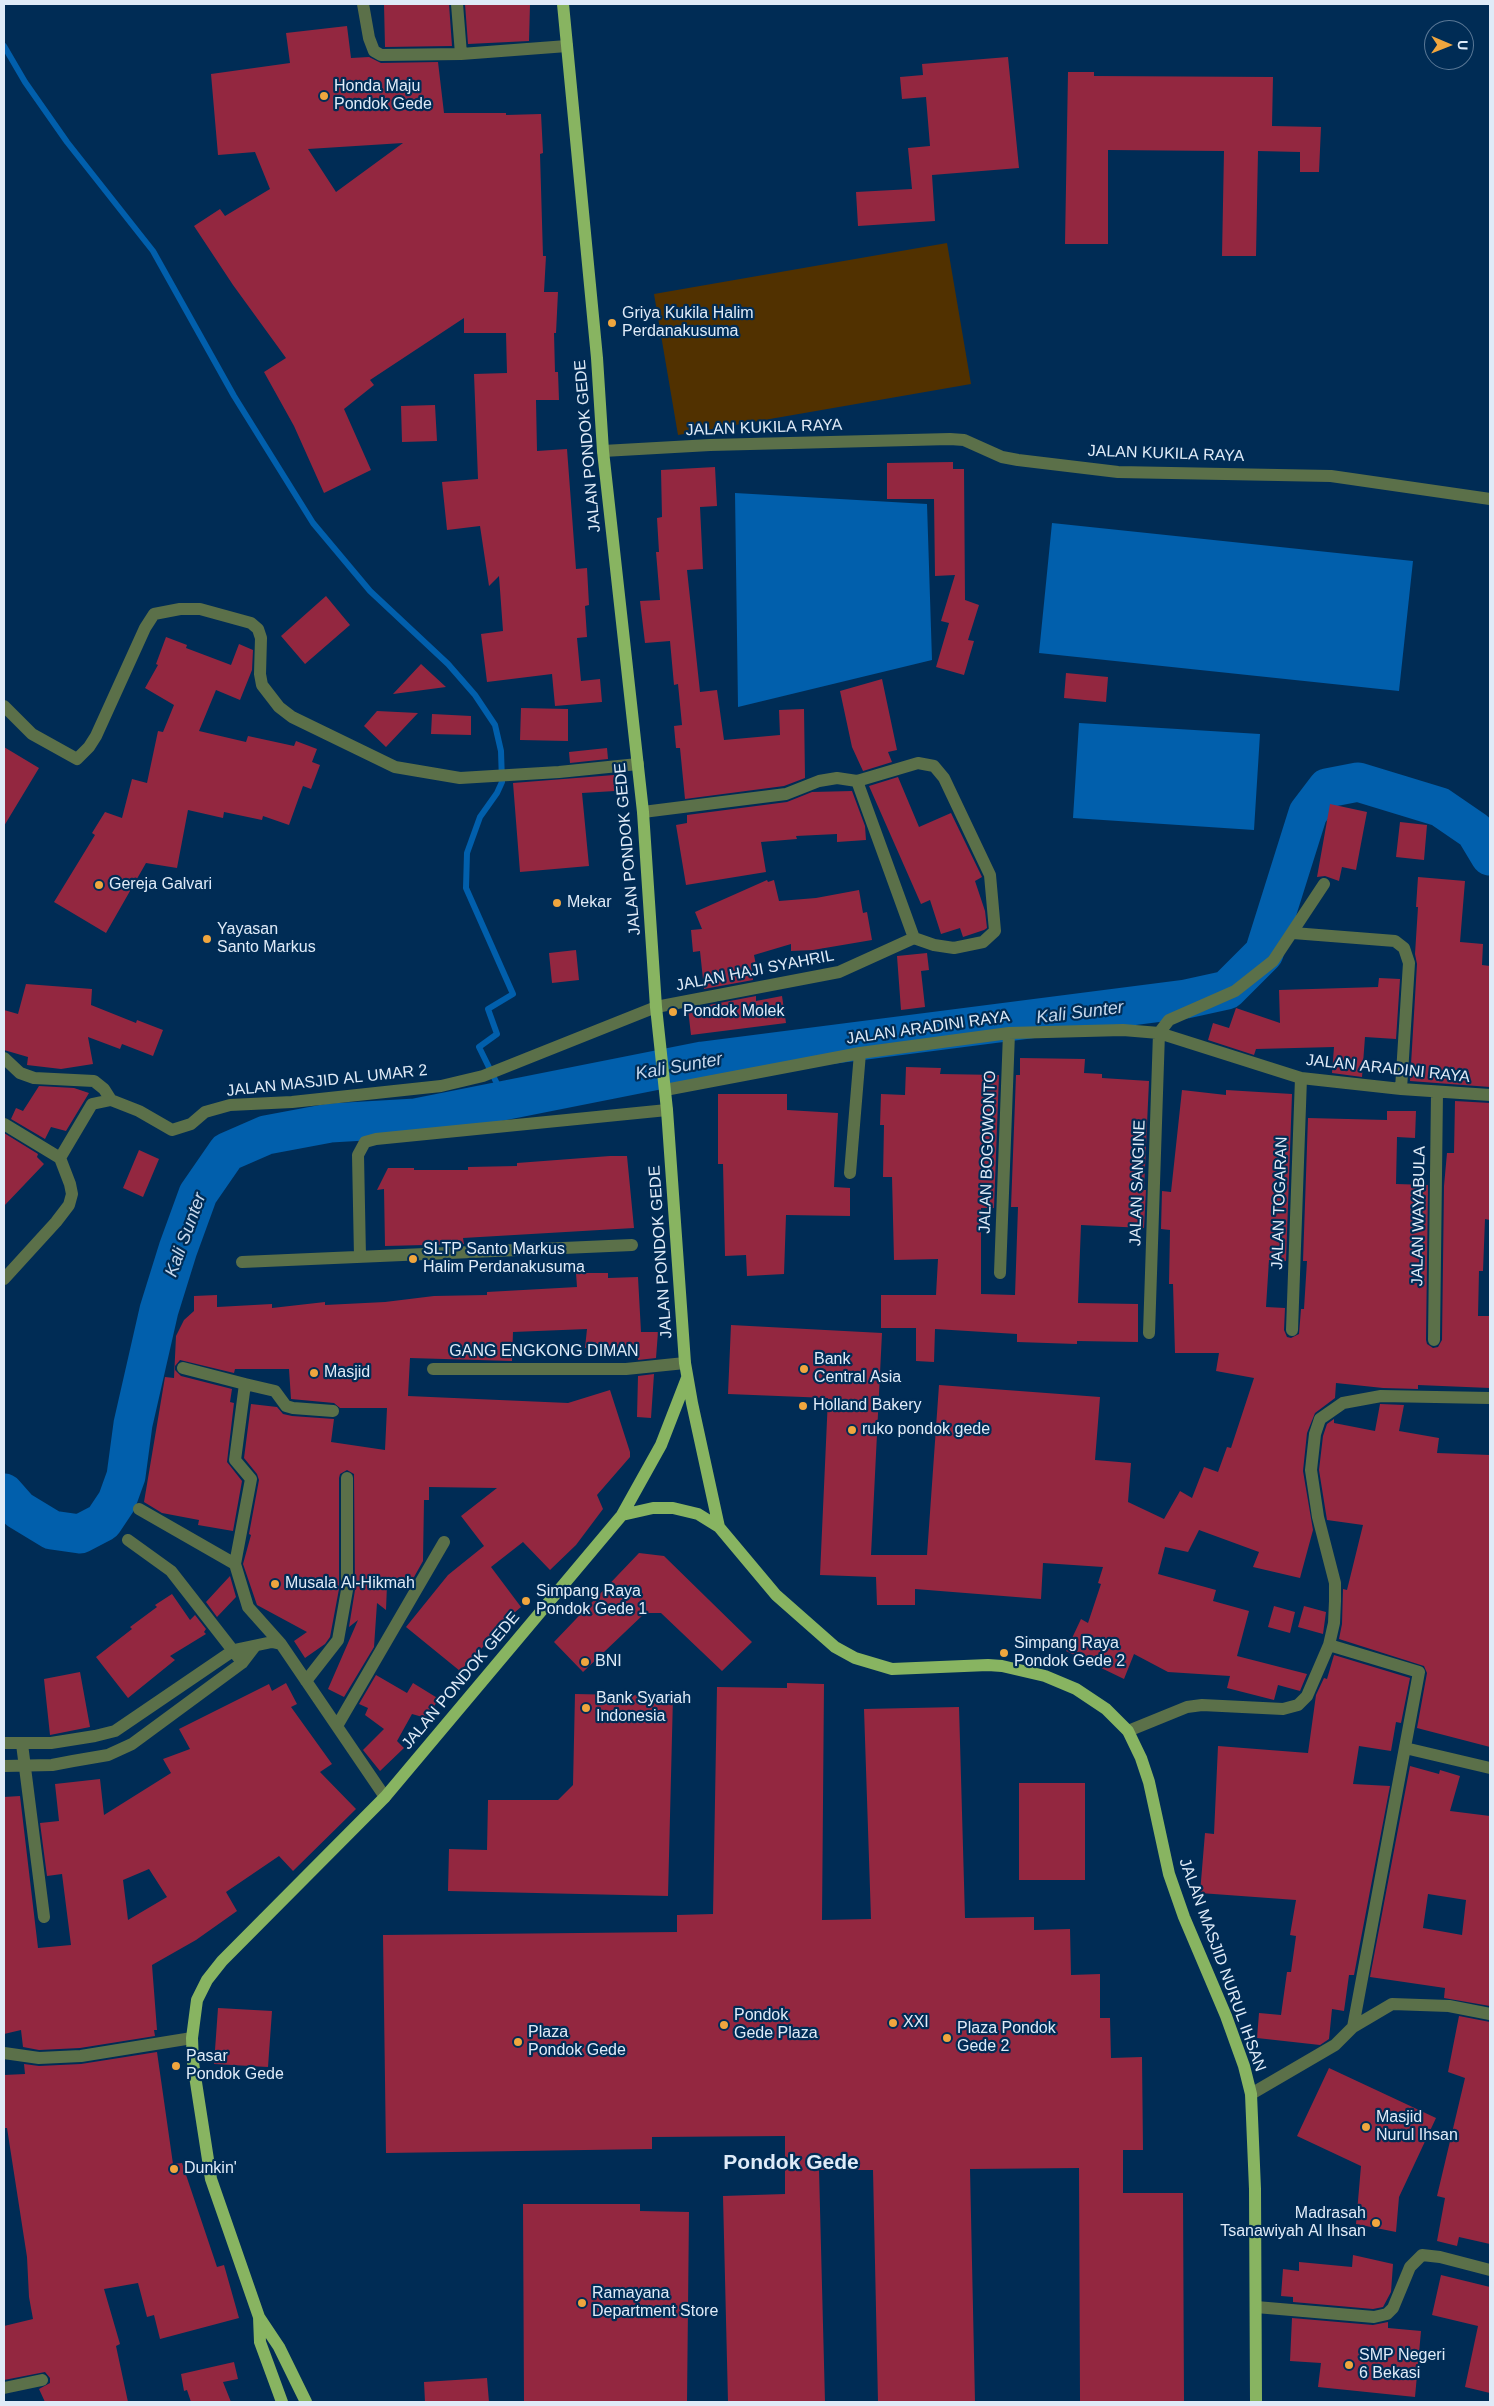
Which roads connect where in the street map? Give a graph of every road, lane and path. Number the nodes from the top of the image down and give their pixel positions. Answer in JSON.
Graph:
{"nodes":[{"id":1,"x":363,"y":4,"type":"edge"},
{"id":2,"x":457,"y":4,"type":"edge"},
{"id":3,"x":563,"y":4,"type":"edge"},
{"id":4,"x":567,"y":46,"type":"junction"},
{"id":5,"x":461,"y":54,"type":"junction"},
{"id":6,"x":603,"y":451,"type":"junction"},
{"id":7,"x":1490,"y":499,"type":"edge"},
{"id":8,"x":4,"y":706,"type":"edge"},
{"id":9,"x":638,"y":764,"type":"junction"},
{"id":10,"x":856,"y":781,"type":"junction"},
{"id":11,"x":643,"y":812,"type":"junction"},
{"id":12,"x":1324,"y":884,"type":"dead end"},
{"id":13,"x":1293,"y":933,"type":"junction"},
{"id":14,"x":914,"y":938,"type":"junction"},
{"id":15,"x":656,"y":1007,"type":"junction"},
{"id":16,"x":1009,"y":1033,"type":"junction"},
{"id":17,"x":1159,"y":1033,"type":"junction"},
{"id":18,"x":860,"y":1053,"type":"junction"},
{"id":19,"x":4,"y":1058,"type":"edge"},
{"id":20,"x":1301,"y":1078,"type":"junction"},
{"id":21,"x":665,"y":1090,"type":"junction"},
{"id":22,"x":1401,"y":1090,"type":"junction"},
{"id":23,"x":1437,"y":1092,"type":"junction"},
{"id":24,"x":1490,"y":1096,"type":"edge"},
{"id":25,"x":111,"y":1100,"type":"junction"},
{"id":26,"x":667,"y":1110,"type":"junction"},
{"id":27,"x":4,"y":1124,"type":"edge"},
{"id":28,"x":60,"y":1158,"type":"junction"},
{"id":29,"x":850,"y":1173,"type":"dead end"},
{"id":30,"x":632,"y":1245,"type":"dead end"},
{"id":31,"x":360,"y":1257,"type":"junction"},
{"id":32,"x":242,"y":1262,"type":"dead end"},
{"id":33,"x":1000,"y":1273,"type":"dead end"},
{"id":34,"x":4,"y":1279,"type":"edge"},
{"id":35,"x":1292,"y":1330,"type":"dead end"},
{"id":36,"x":1149,"y":1333,"type":"dead end"},
{"id":37,"x":1434,"y":1340,"type":"dead end"},
{"id":38,"x":685,"y":1363,"type":"junction"},
{"id":39,"x":184,"y":1368,"type":"dead end"},
{"id":40,"x":433,"y":1369,"type":"dead end"},
{"id":41,"x":687,"y":1378,"type":"junction"},
{"id":42,"x":245,"y":1384,"type":"junction"},
{"id":43,"x":1490,"y":1398,"type":"edge"},
{"id":44,"x":333,"y":1411,"type":"dead end"},
{"id":45,"x":347,"y":1478,"type":"dead end"},
{"id":46,"x":139,"y":1509,"type":"dead end"},
{"id":47,"x":622,"y":1515,"type":"junction"},
{"id":48,"x":719,"y":1526,"type":"junction"},
{"id":49,"x":128,"y":1540,"type":"dead end"},
{"id":50,"x":444,"y":1542,"type":"dead end"},
{"id":51,"x":235,"y":1564,"type":"junction"},
{"id":52,"x":276,"y":1643,"type":"junction"},
{"id":53,"x":1329,"y":1645,"type":"junction"},
{"id":54,"x":255,"y":1646,"type":"junction"},
{"id":55,"x":234,"y":1650,"type":"junction"},
{"id":56,"x":242,"y":1663,"type":"junction"},
{"id":57,"x":306,"y":1681,"type":"junction"},
{"id":58,"x":337,"y":1726,"type":"junction"},
{"id":59,"x":1128,"y":1731,"type":"junction"},
{"id":60,"x":4,"y":1743,"type":"edge"},
{"id":61,"x":51,"y":1743,"type":"junction"},
{"id":62,"x":22,"y":1744,"type":"junction"},
{"id":63,"x":1405,"y":1748,"type":"junction"},
{"id":64,"x":52,"y":1765,"type":"junction"},
{"id":65,"x":4,"y":1766,"type":"edge"},
{"id":66,"x":24,"y":1766,"type":"junction"},
{"id":67,"x":1490,"y":1768,"type":"edge"},
{"id":68,"x":386,"y":1797,"type":"junction"},
{"id":69,"x":44,"y":1917,"type":"dead end"},
{"id":70,"x":1490,"y":2014,"type":"edge"},
{"id":71,"x":1353,"y":2027,"type":"junction"},
{"id":72,"x":192,"y":2038,"type":"junction"},
{"id":73,"x":4,"y":2053,"type":"edge"},
{"id":74,"x":1251,"y":2094,"type":"junction"},
{"id":75,"x":1490,"y":2270,"type":"edge"},
{"id":76,"x":1256,"y":2307,"type":"junction"},
{"id":77,"x":259,"y":2318,"type":"junction"},
{"id":78,"x":42,"y":2380,"type":"dead end"},
{"id":79,"x":4,"y":2388,"type":"edge"},
{"id":80,"x":282,"y":2402,"type":"edge"},
{"id":81,"x":306,"y":2402,"type":"edge"},
{"id":82,"x":1256,"y":2402,"type":"edge"}],
"edges":[{"from":1,"to":5,"type":"street"},
{"from":2,"to":5,"type":"street"},
{"from":3,"to":4,"type":"main road","name":"JALAN PONDOK GEDE"},
{"from":4,"to":5,"type":"street"},
{"from":4,"to":6,"type":"main road","name":"JALAN PONDOK GEDE"},
{"from":6,"to":7,"type":"street","name":"JALAN KUKILA RAYA"},
{"from":6,"to":9,"type":"main road","name":"JALAN PONDOK GEDE"},
{"from":8,"to":9,"type":"street"},
{"from":9,"to":11,"type":"main road","name":"JALAN PONDOK GEDE"},
{"from":10,"to":11,"type":"street"},
{"from":10,"to":14,"type":"street"},
{"from":10,"to":14,"type":"street"},
{"from":11,"to":15,"type":"main road","name":"JALAN PONDOK GEDE"},
{"from":12,"to":13,"type":"street"},
{"from":13,"to":17,"type":"street"},
{"from":13,"to":22,"type":"street"},
{"from":14,"to":15,"type":"street","name":"JALAN HAJI SYAHRIL"},
{"from":15,"to":21,"type":"main road","name":"JALAN PONDOK GEDE"},
{"from":15,"to":25,"type":"street","name":"JALAN MASJID AL UMAR 2"},
{"from":16,"to":17,"type":"street","name":"JALAN ARADINI RAYA"},
{"from":16,"to":18,"type":"street","name":"JALAN ARADINI RAYA"},
{"from":16,"to":33,"type":"street","name":"JALAN BOGOWONTO"},
{"from":17,"to":20,"type":"street","name":"JALAN ARADINI RAYA"},
{"from":17,"to":36,"type":"street","name":"JALAN SANGINE"},
{"from":18,"to":21,"type":"street","name":"JALAN ARADINI RAYA"},
{"from":18,"to":29,"type":"street"},
{"from":19,"to":25,"type":"street"},
{"from":20,"to":22,"type":"street","name":"JALAN ARADINI RAYA"},
{"from":20,"to":35,"type":"street","name":"JALAN TOGARAN"},
{"from":21,"to":26,"type":"main road","name":"JALAN PONDOK GEDE"},
{"from":22,"to":23,"type":"street","name":"JALAN ARADINI RAYA"},
{"from":23,"to":24,"type":"street","name":"JALAN ARADINI RAYA"},
{"from":23,"to":37,"type":"street","name":"JALAN WAYABULA"},
{"from":25,"to":28,"type":"street"},
{"from":26,"to":31,"type":"street"},
{"from":26,"to":38,"type":"main road","name":"JALAN PONDOK GEDE"},
{"from":27,"to":28,"type":"street"},
{"from":28,"to":34,"type":"street"},
{"from":30,"to":31,"type":"street"},
{"from":31,"to":32,"type":"street"},
{"from":38,"to":40,"type":"street","name":"GANG ENGKONG DIMAN"},
{"from":38,"to":41,"type":"main road","name":"JALAN PONDOK GEDE"},
{"from":39,"to":42,"type":"street"},
{"from":41,"to":47,"type":"main road","name":"JALAN PONDOK GEDE"},
{"from":41,"to":48,"type":"main road","name":"JALAN MASJID NURUL IHSAN"},
{"from":42,"to":44,"type":"street"},
{"from":42,"to":51,"type":"street"},
{"from":43,"to":53,"type":"street"},
{"from":45,"to":57,"type":"street"},
{"from":46,"to":51,"type":"street"},
{"from":47,"to":48,"type":"main road"},
{"from":47,"to":68,"type":"main road","name":"JALAN PONDOK GEDE"},
{"from":48,"to":59,"type":"main road","name":"JALAN MASJID NURUL IHSAN"},
{"from":49,"to":55,"type":"street"},
{"from":50,"to":58,"type":"street"},
{"from":51,"to":52,"type":"street"},
{"from":52,"to":54,"type":"street"},
{"from":52,"to":57,"type":"street"},
{"from":53,"to":59,"type":"street"},
{"from":53,"to":63,"type":"street"},
{"from":54,"to":55,"type":"street"},
{"from":54,"to":56,"type":"street"},
{"from":55,"to":56,"type":"street"},
{"from":55,"to":61,"type":"street"},
{"from":56,"to":64,"type":"street"},
{"from":57,"to":58,"type":"street"},
{"from":58,"to":68,"type":"street"},
{"from":59,"to":74,"type":"main road","name":"JALAN MASJID NURUL IHSAN"},
{"from":60,"to":62,"type":"street"},
{"from":61,"to":62,"type":"street"},
{"from":61,"to":64,"type":"street"},
{"from":62,"to":66,"type":"street"},
{"from":63,"to":67,"type":"street"},
{"from":63,"to":71,"type":"street"},
{"from":64,"to":66,"type":"street"},
{"from":65,"to":66,"type":"street"},
{"from":66,"to":69,"type":"street"},
{"from":68,"to":72,"type":"main road","name":"JALAN PONDOK GEDE"},
{"from":70,"to":71,"type":"street"},
{"from":71,"to":74,"type":"street"},
{"from":72,"to":73,"type":"street"},
{"from":72,"to":77,"type":"main road","name":"JALAN PONDOK GEDE"},
{"from":74,"to":76,"type":"main road","name":"JALAN MASJID NURUL IHSAN"},
{"from":75,"to":76,"type":"street"},
{"from":76,"to":82,"type":"main road","name":"JALAN MASJID NURUL IHSAN"},
{"from":77,"to":80,"type":"main road","name":"JALAN PONDOK GEDE"},
{"from":77,"to":81,"type":"main road","name":"JALAN PONDOK GEDE"},
{"from":78,"to":79,"type":"street"}]}
